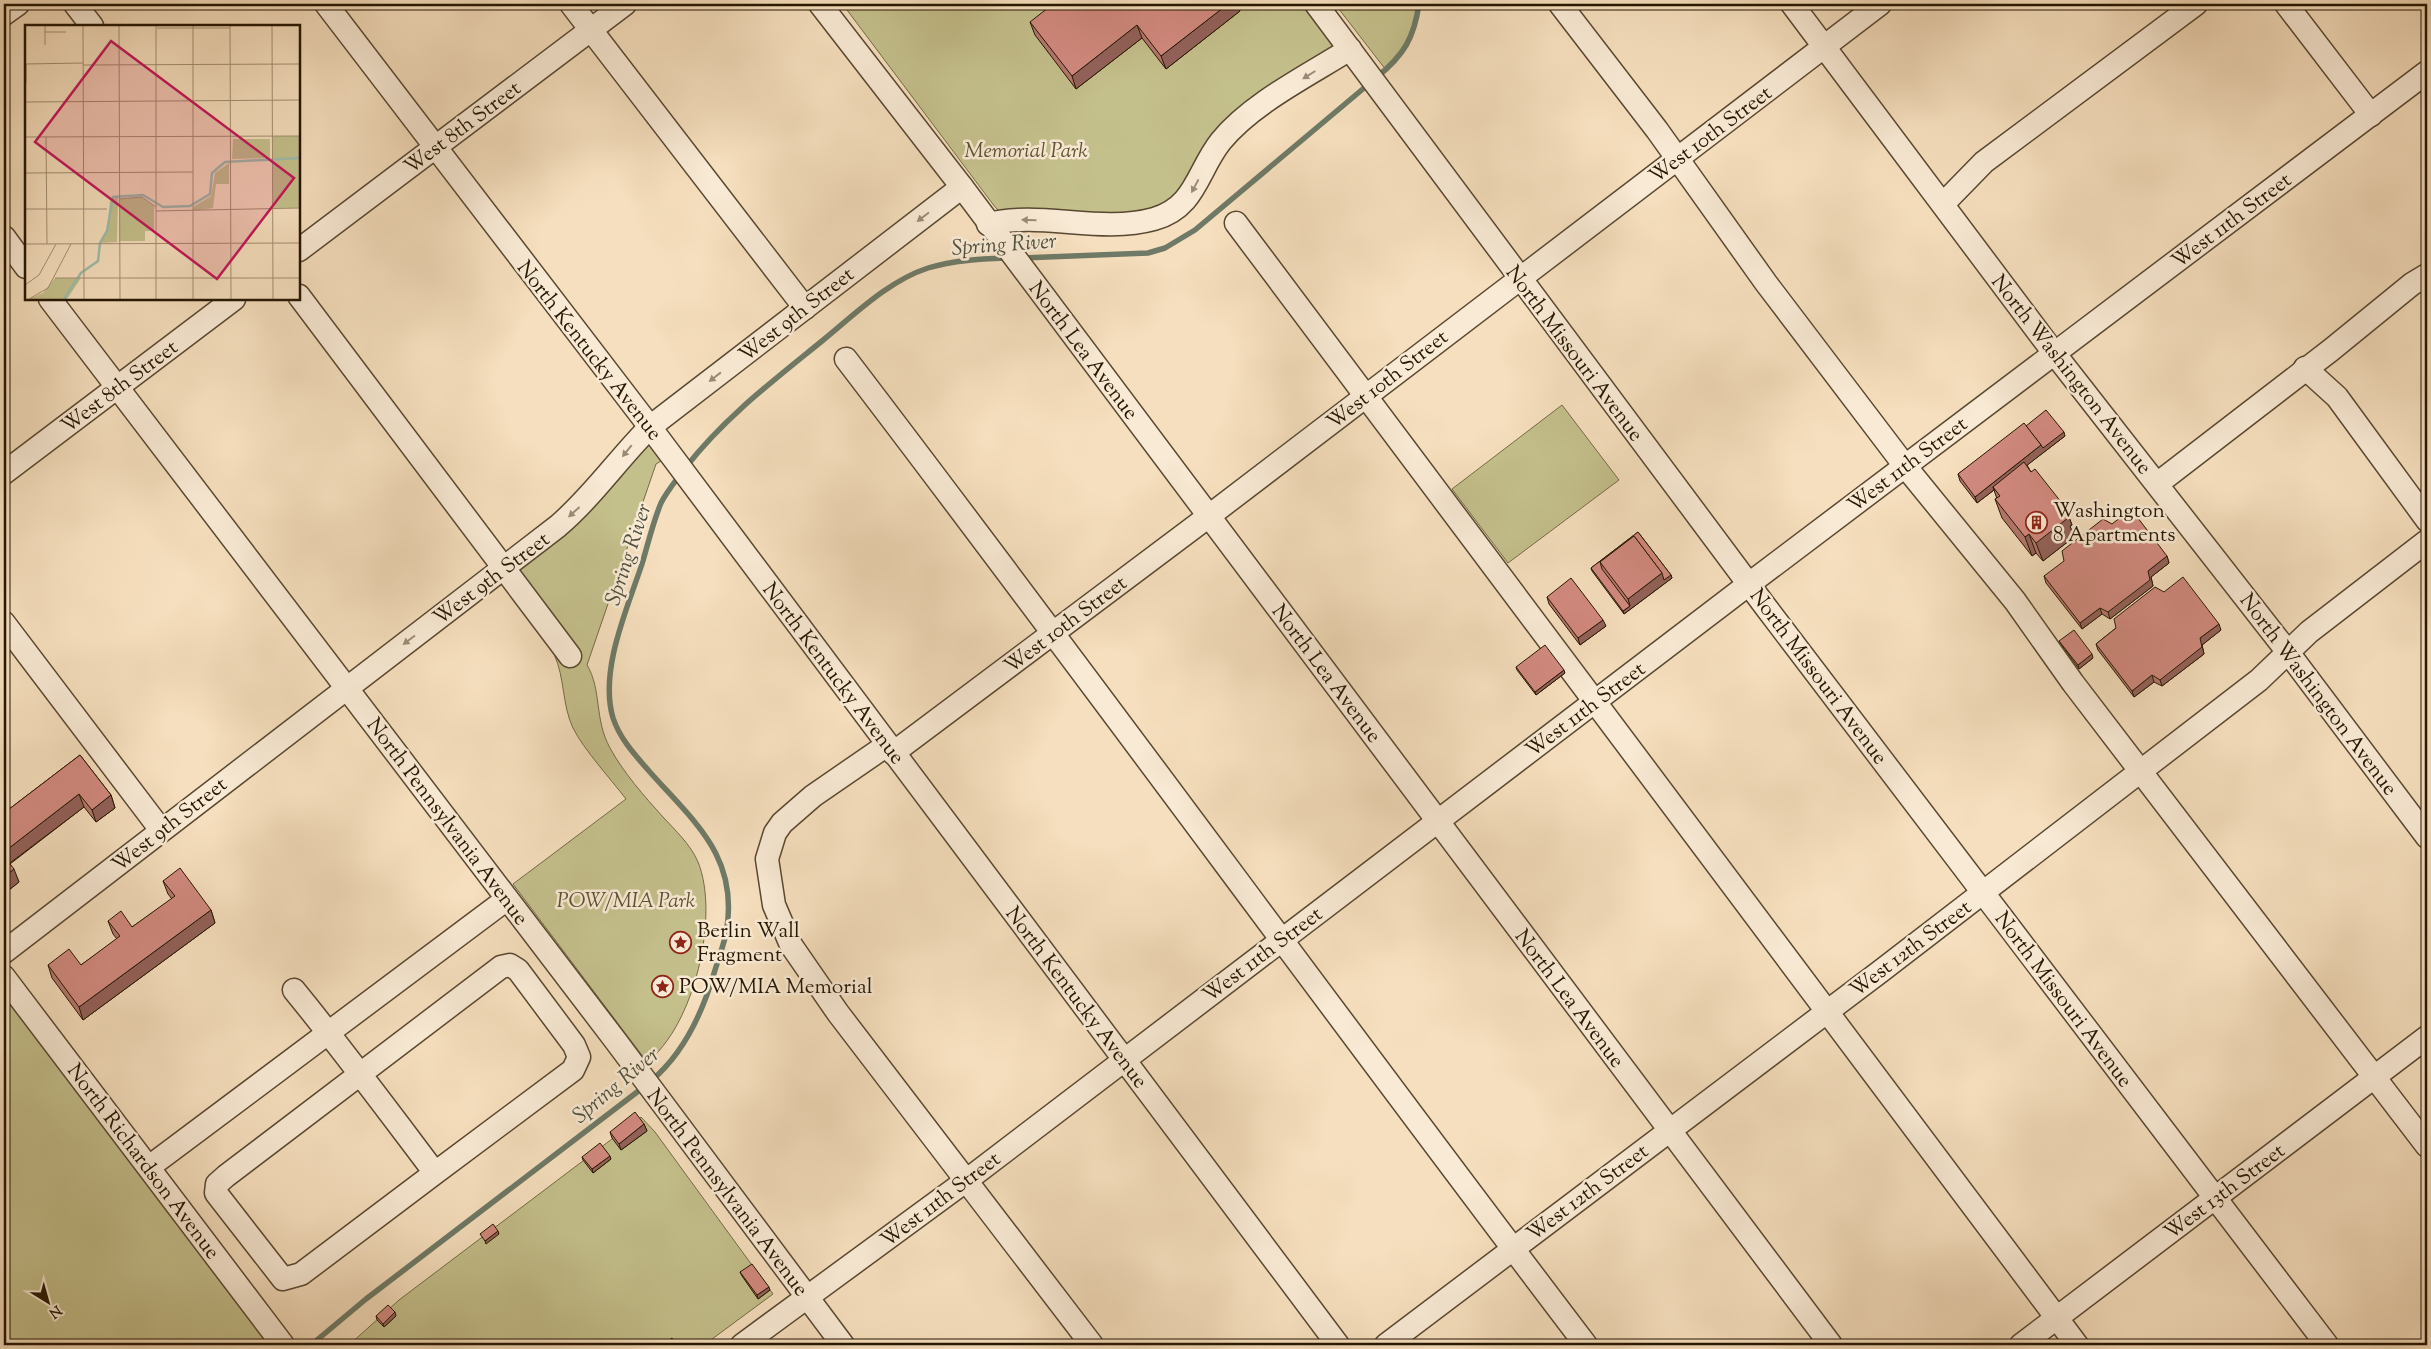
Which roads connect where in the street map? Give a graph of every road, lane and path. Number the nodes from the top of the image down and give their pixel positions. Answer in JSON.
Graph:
{"nodes":[{"id":1,"x":18,"y":4,"type":"edge"},
{"id":2,"x":75,"y":4,"type":"edge"},
{"id":3,"x":326,"y":4,"type":"edge"},
{"id":4,"x":571,"y":4,"type":"edge"},
{"id":5,"x":625,"y":4,"type":"edge"},
{"id":6,"x":820,"y":4,"type":"edge"},
{"id":7,"x":1316,"y":4,"type":"edge"},
{"id":8,"x":1560,"y":4,"type":"edge"},
{"id":9,"x":1792,"y":4,"type":"edge"},
{"id":10,"x":1880,"y":4,"type":"edge"},
{"id":11,"x":2196,"y":4,"type":"edge"},
{"id":12,"x":2286,"y":4,"type":"edge"},
{"id":13,"x":4,"y":14,"type":"edge"},
{"id":14,"x":91,"y":25,"type":"edge"},
{"id":15,"x":591,"y":30,"type":"junction"},
{"id":16,"x":1824,"y":46,"type":"junction"},
{"id":17,"x":1350,"y":49,"type":"junction"},
{"id":18,"x":2427,"y":72,"type":"edge"},
{"id":19,"x":2371,"y":115,"type":"junction"},
{"id":20,"x":435,"y":148,"type":"junction"},
{"id":21,"x":1676,"y":159,"type":"junction"},
{"id":22,"x":962,"y":187,"type":"junction"},
{"id":23,"x":1943,"y":204,"type":"junction"},
{"id":24,"x":1236,"y":223,"type":"dead end"},
{"id":25,"x":992,"y":229,"type":"junction"},
{"id":26,"x":4,"y":237,"type":"edge"},
{"id":27,"x":300,"y":249,"type":"edge"},
{"id":28,"x":25,"y":266,"type":"edge"},
{"id":29,"x":2427,"y":275,"type":"edge"},
{"id":30,"x":1518,"y":278,"type":"junction"},
{"id":31,"x":300,"y":297,"type":"edge"},
{"id":32,"x":51,"y":300,"type":"edge"},
{"id":33,"x":233,"y":300,"type":"edge"},
{"id":34,"x":805,"y":308,"type":"junction"},
{"id":35,"x":2054,"y":353,"type":"junction"},
{"id":36,"x":846,"y":358,"type":"dead end"},
{"id":37,"x":2305,"y":368,"type":"junction"},
{"id":38,"x":117,"y":387,"type":"junction"},
{"id":39,"x":1366,"y":395,"type":"junction"},
{"id":40,"x":650,"y":427,"type":"junction"},
{"id":41,"x":1905,"y":466,"type":"junction"},
{"id":42,"x":4,"y":473,"type":"edge"},
{"id":43,"x":2157,"y":484,"type":"junction"},
{"id":44,"x":1209,"y":516,"type":"junction"},
{"id":45,"x":2427,"y":520,"type":"edge"},
{"id":46,"x":2427,"y":541,"type":"edge"},
{"id":47,"x":503,"y":568,"type":"junction"},
{"id":48,"x":1749,"y":584,"type":"junction"},
{"id":49,"x":4,"y":623,"type":"edge"},
{"id":50,"x":1052,"y":633,"type":"junction"},
{"id":51,"x":2287,"y":651,"type":"junction"},
{"id":52,"x":570,"y":656,"type":"dead end"},
{"id":53,"x":346,"y":688,"type":"junction"},
{"id":54,"x":1595,"y":701,"type":"junction"},
{"id":55,"x":890,"y":749,"type":"junction"},
{"id":56,"x":2140,"y":770,"type":"junction"},
{"id":57,"x":1437,"y":821,"type":"junction"},
{"id":58,"x":162,"y":830,"type":"junction"},
{"id":59,"x":2427,"y":837,"type":"edge"},
{"id":60,"x":1983,"y":892,"type":"junction"},
{"id":61,"x":507,"y":899,"type":"junction"},
{"id":62,"x":1281,"y":940,"type":"junction"},
{"id":63,"x":4,"y":952,"type":"edge"},
{"id":64,"x":4,"y":977,"type":"edge"},
{"id":65,"x":294,"y":990,"type":"dead end"},
{"id":66,"x":1826,"y":1012,"type":"junction"},
{"id":67,"x":328,"y":1033,"type":"junction"},
{"id":68,"x":2427,"y":1037,"type":"edge"},
{"id":69,"x":1123,"y":1060,"type":"junction"},
{"id":70,"x":360,"y":1074,"type":"junction"},
{"id":71,"x":2375,"y":1076,"type":"junction"},
{"id":72,"x":1668,"y":1130,"type":"junction"},
{"id":73,"x":2427,"y":1146,"type":"edge"},
{"id":74,"x":149,"y":1167,"type":"junction"},
{"id":75,"x":436,"y":1173,"type":"junction"},
{"id":76,"x":967,"y":1180,"type":"junction"},
{"id":77,"x":2216,"y":1198,"type":"junction"},
{"id":78,"x":1512,"y":1249,"type":"junction"},
{"id":79,"x":807,"y":1297,"type":"junction"},
{"id":80,"x":2056,"y":1318,"type":"junction"},
{"id":81,"x":283,"y":1345,"type":"edge"},
{"id":82,"x":742,"y":1345,"type":"edge"},
{"id":83,"x":843,"y":1345,"type":"edge"},
{"id":84,"x":1092,"y":1345,"type":"edge"},
{"id":85,"x":1338,"y":1345,"type":"edge"},
{"id":86,"x":1386,"y":1345,"type":"edge"},
{"id":87,"x":1586,"y":1345,"type":"edge"},
{"id":88,"x":1831,"y":1345,"type":"edge"},
{"id":89,"x":2021,"y":1345,"type":"edge"},
{"id":90,"x":2077,"y":1345,"type":"edge"},
{"id":91,"x":2326,"y":1345,"type":"edge"}],
"edges":[{"from":1,"to":13,"type":"street"},
{"from":2,"to":14,"type":"street"},
{"from":3,"to":20,"type":"street","name":"North Kentucky Avenue"},
{"from":4,"to":15,"type":"street"},
{"from":5,"to":15,"type":"street","name":"West 8th Street"},
{"from":6,"to":22,"type":"street","name":"North Lea Avenue"},
{"from":7,"to":17,"type":"street","name":"North Missouri Avenue"},
{"from":8,"to":21,"type":"street"},
{"from":9,"to":16,"type":"street","name":"North Washington Avenue"},
{"from":10,"to":16,"type":"street","name":"West 10th Street"},
{"from":11,"to":23,"type":"street"},
{"from":12,"to":19,"type":"street"},
{"from":15,"to":20,"type":"street","name":"West 8th Street"},
{"from":15,"to":34,"type":"street"},
{"from":16,"to":21,"type":"street","name":"West 10th Street"},
{"from":16,"to":23,"type":"street","name":"North Washington Avenue"},
{"from":17,"to":25,"type":"street","one_way":true},
{"from":17,"to":30,"type":"street","name":"North Missouri Avenue"},
{"from":18,"to":19,"type":"street","name":"West 11th Street"},
{"from":19,"to":35,"type":"street","name":"West 11th Street"},
{"from":20,"to":27,"type":"street","name":"West 8th Street"},
{"from":20,"to":40,"type":"street","name":"North Kentucky Avenue"},
{"from":21,"to":30,"type":"street","name":"West 10th Street"},
{"from":21,"to":41,"type":"street"},
{"from":22,"to":25,"type":"street","name":"North Lea Avenue"},
{"from":22,"to":34,"type":"street","name":"West 9th Street","one_way":true},
{"from":23,"to":35,"type":"street","name":"North Washington Avenue"},
{"from":24,"to":39,"type":"street"},
{"from":25,"to":44,"type":"street","name":"North Lea Avenue"},
{"from":26,"to":28,"type":"street"},
{"from":29,"to":37,"type":"street"},
{"from":30,"to":39,"type":"street","name":"West 10th Street"},
{"from":30,"to":48,"type":"street","name":"North Missouri Avenue"},
{"from":31,"to":47,"type":"street"},
{"from":32,"to":38,"type":"street","name":"North Pennsylvania Avenue"},
{"from":33,"to":38,"type":"street","name":"West 8th Street"},
{"from":34,"to":40,"type":"street","name":"West 9th Street","one_way":true},
{"from":35,"to":41,"type":"street","name":"West 11th Street"},
{"from":35,"to":43,"type":"street","name":"North Washington Avenue"},
{"from":36,"to":50,"type":"street"},
{"from":37,"to":43,"type":"street"},
{"from":37,"to":45,"type":"street"},
{"from":38,"to":42,"type":"street","name":"West 8th Street"},
{"from":38,"to":53,"type":"street","name":"North Pennsylvania Avenue"},
{"from":39,"to":44,"type":"street","name":"West 10th Street"},
{"from":39,"to":54,"type":"street"},
{"from":40,"to":47,"type":"street","name":"West 9th Street","one_way":true},
{"from":40,"to":55,"type":"street","name":"North Kentucky Avenue"},
{"from":41,"to":48,"type":"street","name":"West 11th Street"},
{"from":41,"to":56,"type":"street"},
{"from":43,"to":51,"type":"street","name":"North Washington Avenue"},
{"from":44,"to":50,"type":"street","name":"West 10th Street"},
{"from":44,"to":57,"type":"street","name":"North Lea Avenue"},
{"from":46,"to":51,"type":"street","name":"West 12th Street"},
{"from":47,"to":52,"type":"street"},
{"from":47,"to":53,"type":"street","name":"West 9th Street","one_way":true},
{"from":48,"to":54,"type":"street","name":"West 11th Street"},
{"from":48,"to":60,"type":"street","name":"North Missouri Avenue"},
{"from":49,"to":58,"type":"street"},
{"from":50,"to":55,"type":"street","name":"West 10th Street"},
{"from":50,"to":62,"type":"street"},
{"from":51,"to":56,"type":"street","name":"West 12th Street"},
{"from":51,"to":59,"type":"street","name":"North Washington Avenue"},
{"from":53,"to":58,"type":"street","name":"West 9th Street"},
{"from":53,"to":61,"type":"street","name":"North Pennsylvania Avenue"},
{"from":54,"to":57,"type":"street","name":"West 11th Street"},
{"from":54,"to":66,"type":"street"},
{"from":55,"to":69,"type":"street","name":"North Kentucky Avenue"},
{"from":55,"to":76,"type":"street","name":"West 10th Street"},
{"from":56,"to":60,"type":"street","name":"West 12th Street"},
{"from":56,"to":71,"type":"street"},
{"from":57,"to":62,"type":"street","name":"West 11th Street"},
{"from":57,"to":72,"type":"street","name":"North Lea Avenue"},
{"from":58,"to":63,"type":"street","name":"West 9th Street"},
{"from":60,"to":66,"type":"street","name":"West 12th Street"},
{"from":60,"to":77,"type":"street","name":"North Missouri Avenue"},
{"from":61,"to":67,"type":"street"},
{"from":61,"to":79,"type":"street","name":"North Pennsylvania Avenue"},
{"from":62,"to":69,"type":"street","name":"West 11th Street"},
{"from":62,"to":78,"type":"street"},
{"from":64,"to":74,"type":"street","name":"North Richardson Avenue"},
{"from":65,"to":67,"type":"street"},
{"from":66,"to":72,"type":"street","name":"West 12th Street"},
{"from":66,"to":80,"type":"street"},
{"from":67,"to":70,"type":"street"},
{"from":67,"to":74,"type":"street"},
{"from":68,"to":71,"type":"street","name":"West 13th Street"},
{"from":69,"to":76,"type":"street","name":"West 11th Street"},
{"from":69,"to":85,"type":"street","name":"North Kentucky Avenue"},
{"from":70,"to":75,"type":"street"},
{"from":70,"to":75,"type":"street"},
{"from":70,"to":75,"type":"street"},
{"from":71,"to":73,"type":"street"},
{"from":71,"to":77,"type":"street","name":"West 13th Street"},
{"from":72,"to":78,"type":"street","name":"West 12th Street"},
{"from":72,"to":88,"type":"street","name":"North Lea Avenue"},
{"from":74,"to":81,"type":"street","name":"North Richardson Avenue"},
{"from":76,"to":79,"type":"street","name":"West 11th Street"},
{"from":76,"to":84,"type":"street","name":"West 10th Street"},
{"from":77,"to":80,"type":"street","name":"West 13th Street"},
{"from":77,"to":91,"type":"street","name":"North Missouri Avenue"},
{"from":78,"to":86,"type":"street","name":"West 12th Street"},
{"from":78,"to":87,"type":"street"},
{"from":79,"to":82,"type":"street","name":"West 11th Street"},
{"from":79,"to":83,"type":"street","name":"North Pennsylvania Avenue"},
{"from":80,"to":89,"type":"street","name":"West 13th Street"},
{"from":80,"to":90,"type":"street"}]}
